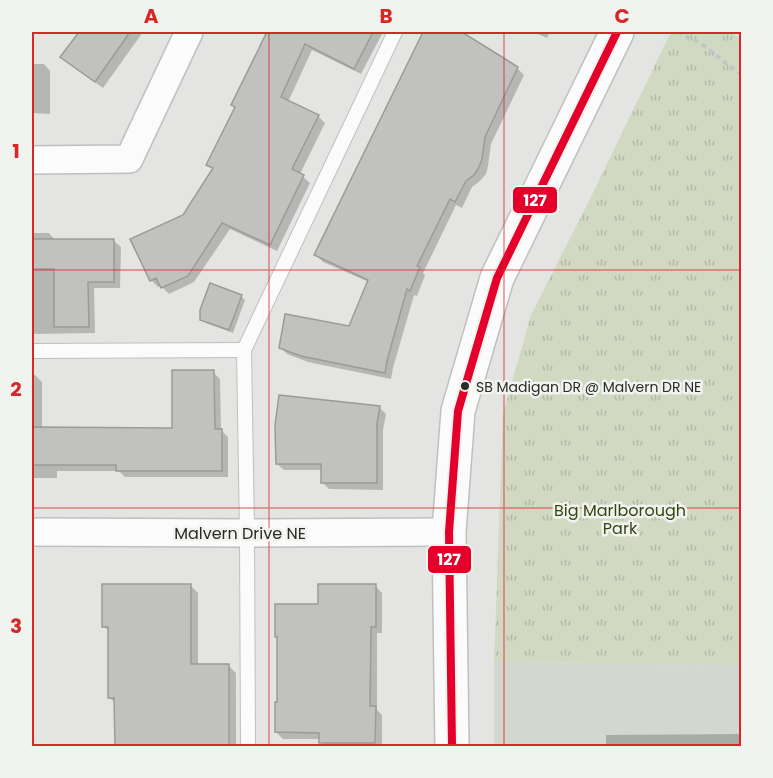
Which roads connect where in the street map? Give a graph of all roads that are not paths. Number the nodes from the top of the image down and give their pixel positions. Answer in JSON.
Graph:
{"nodes":[{"id":1,"x":189,"y":32,"type":"edge"},
{"id":2,"x":395,"y":32,"type":"edge"},
{"id":3,"x":617,"y":32,"type":"edge"},
{"id":4,"x":32,"y":160,"type":"edge"},
{"id":5,"x":32,"y":351,"type":"edge"},
{"id":6,"x":244,"y":351,"type":"junction"},
{"id":7,"x":448,"y":531,"type":"junction"},
{"id":8,"x":32,"y":532,"type":"edge"},
{"id":9,"x":247,"y":533,"type":"junction"},
{"id":10,"x":248,"y":747,"type":"edge"},
{"id":11,"x":452,"y":747,"type":"edge"}],
"edges":[{"from":1,"to":4,"type":"street"},
{"from":2,"to":6,"type":"lane"},
{"from":3,"to":7,"type":"street"},
{"from":5,"to":6,"type":"lane"},
{"from":6,"to":9,"type":"lane"},
{"from":7,"to":9,"type":"street","name":"Malvern Drive NE"},
{"from":7,"to":11,"type":"street"},
{"from":8,"to":9,"type":"street","name":"Malvern Drive NE"},
{"from":9,"to":10,"type":"lane"}]}
